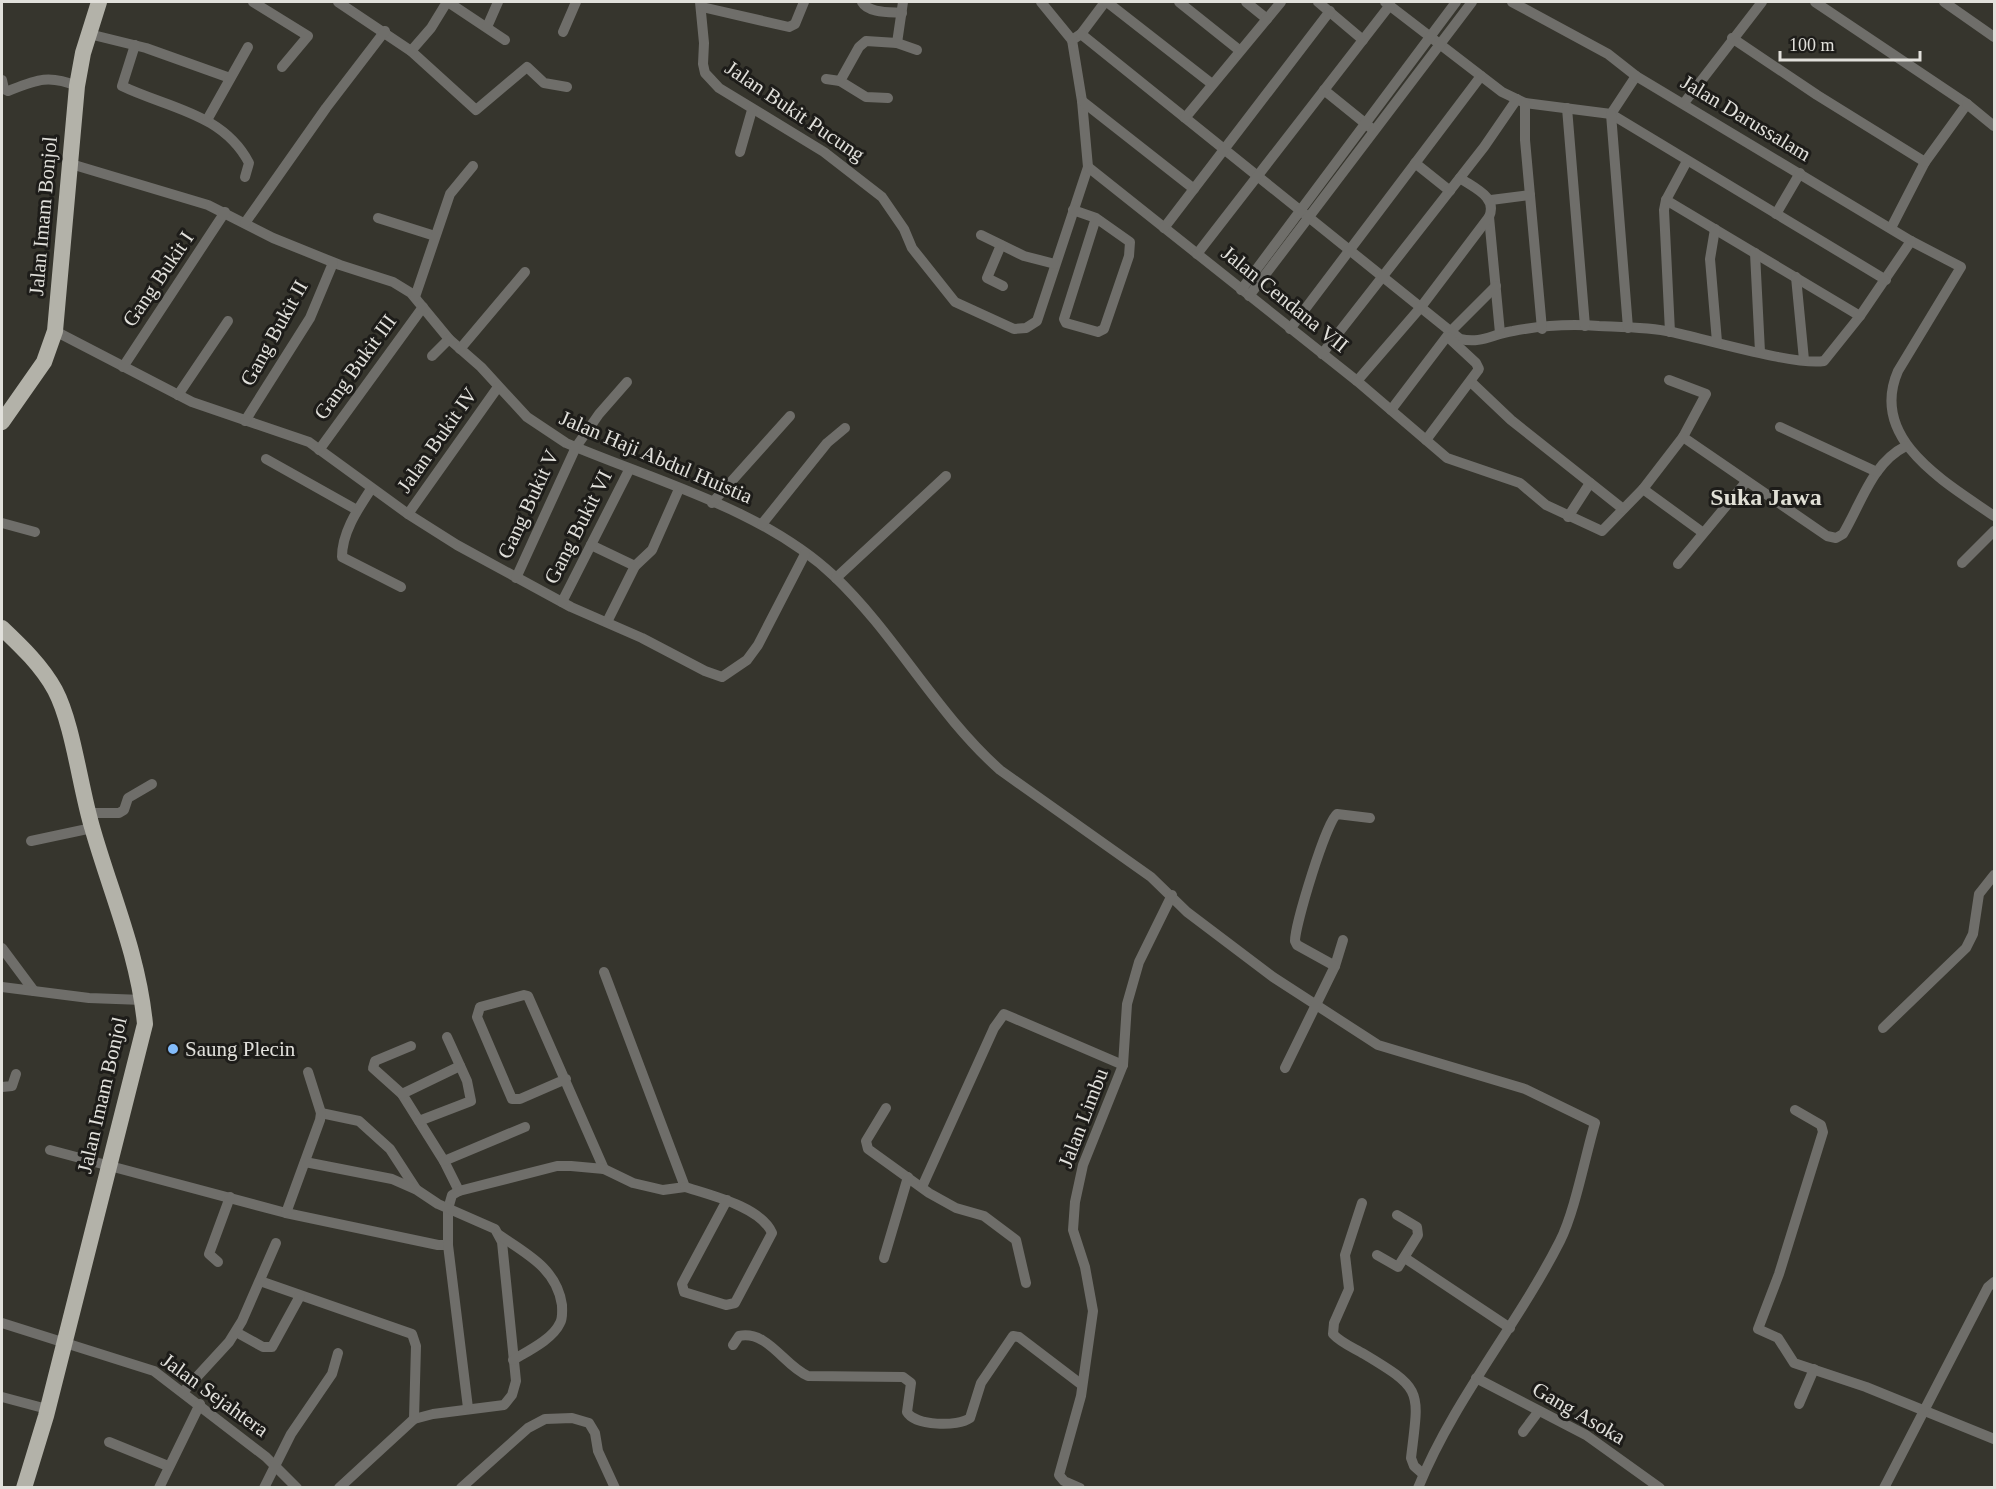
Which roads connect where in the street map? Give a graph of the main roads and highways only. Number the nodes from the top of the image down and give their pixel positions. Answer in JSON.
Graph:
{"nodes":[{"id":1,"x":99,"y":2,"type":"edge"},
{"id":2,"x":2,"y":422,"type":"edge"},
{"id":3,"x":2,"y":628,"type":"edge"},
{"id":4,"x":24,"y":1488,"type":"edge"}],
"edges":[{"from":1,"to":2,"type":"highway","name":"Jalan Imam Bonjol"},
{"from":3,"to":4,"type":"highway","name":"Jalan Imam Bonjol"}]}
